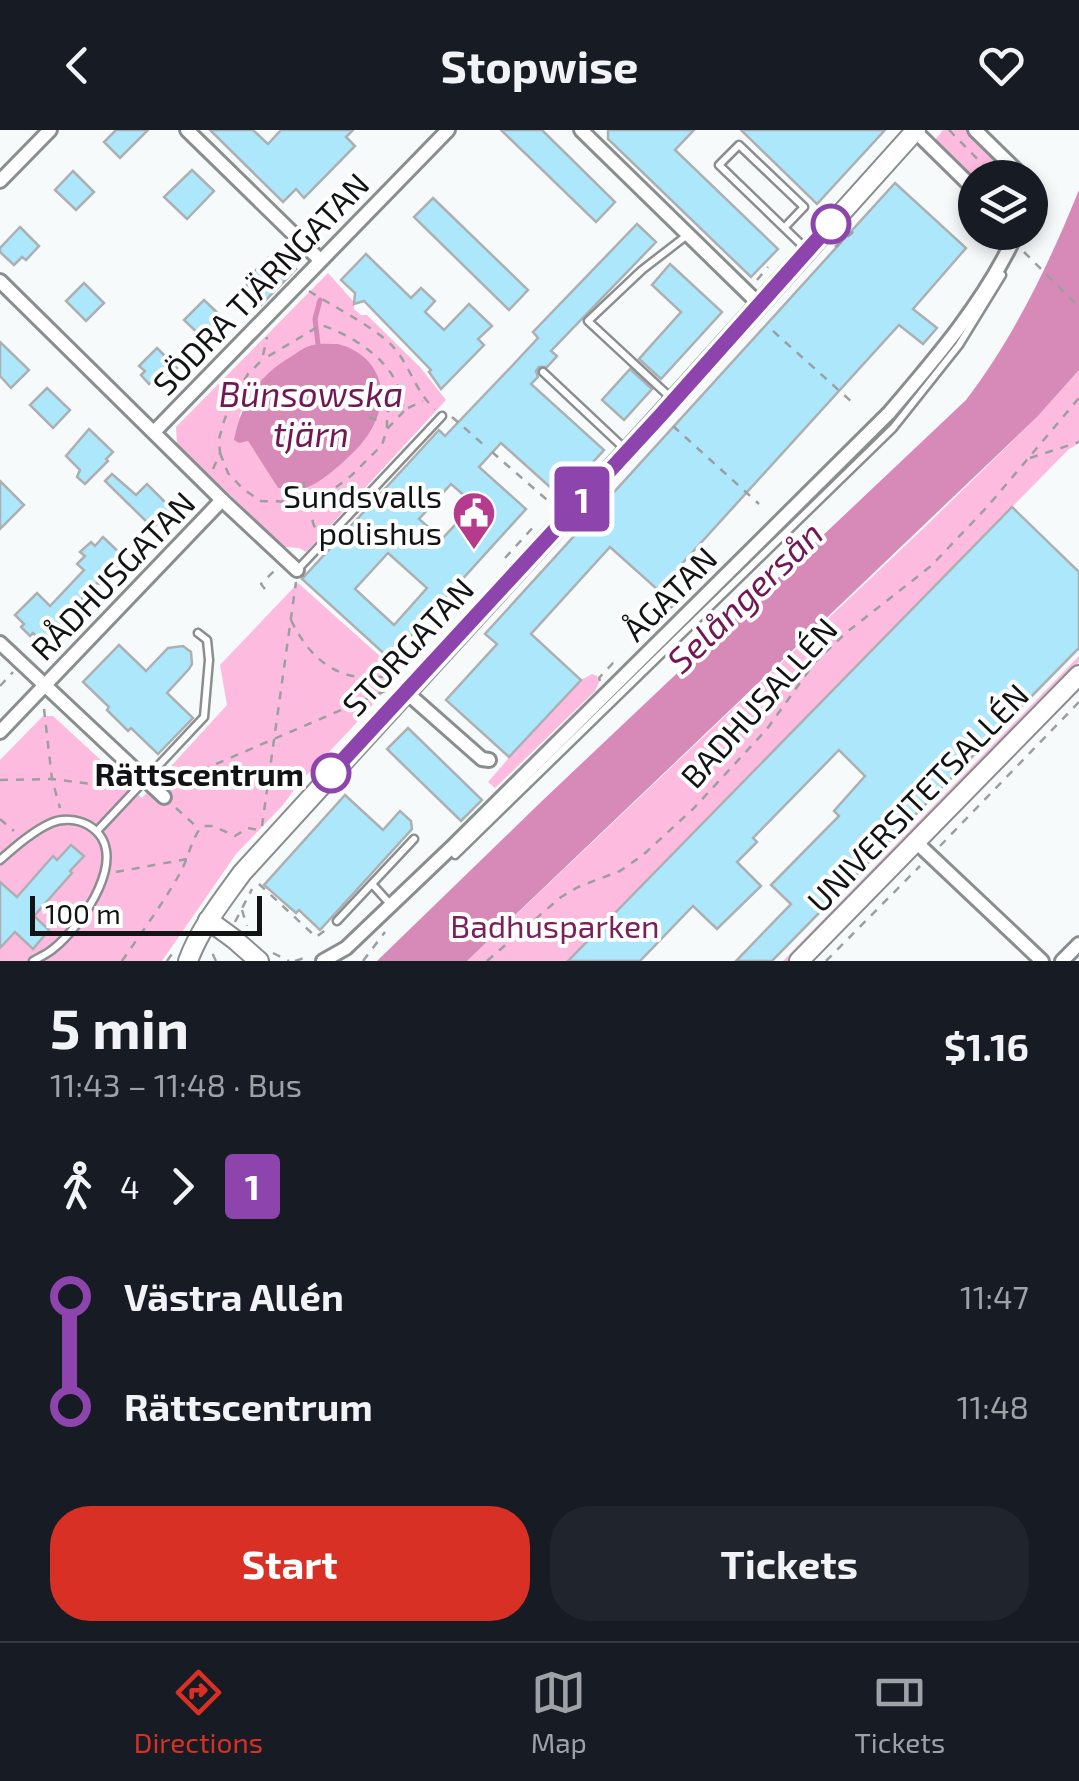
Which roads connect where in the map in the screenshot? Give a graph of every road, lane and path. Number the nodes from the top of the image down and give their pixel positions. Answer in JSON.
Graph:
{"nodes":[{"id":1,"x":50,"y":130,"type":"edge"},
{"id":2,"x":188,"y":130,"type":"edge"},
{"id":3,"x":448,"y":130,"type":"edge"},
{"id":4,"x":581,"y":130,"type":"edge"},
{"id":5,"x":915,"y":130,"type":"edge"},
{"id":6,"x":949,"y":130,"type":"edge"},
{"id":7,"x":975,"y":130,"type":"edge"},
{"id":8,"x":978,"y":160,"type":"edge"},
{"id":9,"x":1006,"y":160,"type":"edge"},
{"id":10,"x":958,"y":173,"type":"edge"},
{"id":11,"x":0,"y":182,"type":"edge"},
{"id":12,"x":784,"y":228,"type":"junction"},
{"id":13,"x":687,"y":235,"type":"junction"},
{"id":14,"x":807,"y":250,"type":"junction"},
{"id":15,"x":1008,"y":250,"type":"edge"},
{"id":16,"x":1023,"y":252,"type":"dead end"},
{"id":17,"x":320,"y":260,"type":"junction"},
{"id":18,"x":0,"y":281,"type":"edge"},
{"id":19,"x":308,"y":290,"type":"dead end"},
{"id":20,"x":759,"y":304,"type":"junction"},
{"id":21,"x":1079,"y":307,"type":"edge"},
{"id":22,"x":268,"y":330,"type":"dead end"},
{"id":23,"x":773,"y":331,"type":"dead end"},
{"id":24,"x":955,"y":342,"type":"junction"},
{"id":25,"x":262,"y":360,"type":"junction"},
{"id":26,"x":543,"y":372,"type":"dead end"},
{"id":27,"x":1079,"y":398,"type":"edge"},
{"id":28,"x":425,"y":400,"type":"junction"},
{"id":29,"x":673,"y":400,"type":"junction"},
{"id":30,"x":400,"y":403,"type":"junction"},
{"id":31,"x":854,"y":403,"type":"dead end"},
{"id":32,"x":406,"y":408,"type":"junction"},
{"id":33,"x":444,"y":413,"type":"junction"},
{"id":34,"x":369,"y":417,"type":"dead end"},
{"id":35,"x":377,"y":420,"type":"dead end"},
{"id":36,"x":668,"y":422,"type":"dead end"},
{"id":37,"x":387,"y":429,"type":"junction"},
{"id":38,"x":154,"y":432,"type":"junction"},
{"id":39,"x":1079,"y":442,"type":"edge"},
{"id":40,"x":485,"y":446,"type":"dead end"},
{"id":41,"x":627,"y":450,"type":"junction"},
{"id":42,"x":492,"y":452,"type":"dead end"},
{"id":43,"x":220,"y":453,"type":"junction"},
{"id":44,"x":1028,"y":459,"type":"junction"},
{"id":45,"x":209,"y":477,"type":"dead end"},
{"id":46,"x":304,"y":478,"type":"dead end"},
{"id":47,"x":304,"y":488,"type":"dead end"},
{"id":48,"x":222,"y":500,"type":"junction"},
{"id":49,"x":310,"y":502,"type":"junction"},
{"id":50,"x":759,"y":504,"type":"dead end"},
{"id":51,"x":555,"y":507,"type":"dead end"},
{"id":52,"x":326,"y":540,"type":"junction"},
{"id":53,"x":286,"y":559,"type":"junction"},
{"id":54,"x":298,"y":570,"type":"junction"},
{"id":55,"x":265,"y":589,"type":"dead end"},
{"id":56,"x":290,"y":619,"type":"junction"},
{"id":57,"x":198,"y":633,"type":"dead end"},
{"id":58,"x":0,"y":642,"type":"edge"},
{"id":59,"x":22,"y":664,"type":"junction"},
{"id":60,"x":398,"y":673,"type":"dead end"},
{"id":61,"x":1079,"y":675,"type":"edge"},
{"id":62,"x":45,"y":685,"type":"junction"},
{"id":63,"x":0,"y":686,"type":"edge"},
{"id":64,"x":399,"y":690,"type":"junction"},
{"id":65,"x":1079,"y":702,"type":"edge"},
{"id":66,"x":44,"y":709,"type":"dead end"},
{"id":67,"x":0,"y":732,"type":"edge"},
{"id":68,"x":275,"y":737,"type":"junction"},
{"id":69,"x":490,"y":760,"type":"dead end"},
{"id":70,"x":52,"y":779,"type":"junction"},
{"id":71,"x":0,"y":780,"type":"edge"},
{"id":72,"x":140,"y":784,"type":"junction"},
{"id":73,"x":161,"y":794,"type":"junction"},
{"id":74,"x":0,"y":819,"type":"edge"},
{"id":75,"x":63,"y":820,"type":"junction"},
{"id":76,"x":201,"y":827,"type":"junction"},
{"id":77,"x":97,"y":831,"type":"junction"},
{"id":78,"x":414,"y":839,"type":"dead end"},
{"id":79,"x":25,"y":840,"type":"junction"},
{"id":80,"x":916,"y":842,"type":"junction"},
{"id":81,"x":455,"y":855,"type":"dead end"},
{"id":82,"x":930,"y":856,"type":"junction"},
{"id":83,"x":188,"y":858,"type":"junction"},
{"id":84,"x":0,"y":860,"type":"edge"},
{"id":85,"x":106,"y":874,"type":"junction"},
{"id":86,"x":258,"y":882,"type":"dead end"},
{"id":87,"x":372,"y":884,"type":"junction"},
{"id":88,"x":391,"y":904,"type":"junction"},
{"id":89,"x":208,"y":920,"type":"junction"},
{"id":90,"x":337,"y":921,"type":"joint"},
{"id":91,"x":1079,"y":944,"type":"edge"},
{"id":92,"x":191,"y":952,"type":"edge"},
{"id":93,"x":213,"y":956,"type":"dead end"},
{"id":94,"x":33,"y":961,"type":"edge"},
{"id":95,"x":122,"y":961,"type":"edge"},
{"id":96,"x":178,"y":961,"type":"edge"},
{"id":97,"x":209,"y":961,"type":"edge"},
{"id":98,"x":260,"y":961,"type":"edge"},
{"id":99,"x":323,"y":961,"type":"edge"},
{"id":100,"x":486,"y":961,"type":"edge"},
{"id":101,"x":799,"y":961,"type":"edge"},
{"id":102,"x":826,"y":961,"type":"edge"},
{"id":103,"x":1042,"y":961,"type":"edge"},
{"id":104,"x":1062,"y":961,"type":"edge"}],
"edges":[{"from":1,"to":11,"type":"street"},
{"from":2,"to":17,"type":"street"},
{"from":3,"to":17,"type":"street","name":"SÖDRA TJÄRNGATAN"},
{"from":4,"to":13,"type":"street"},
{"from":5,"to":10,"type":"street"},
{"from":5,"to":14,"type":"street","name":"STORGATAN"},
{"from":6,"to":8,"type":"path"},
{"from":7,"to":9,"type":"street"},
{"from":12,"to":12,"type":"lane"},
{"from":12,"to":14,"type":"lane"},
{"from":13,"to":20,"type":"street"},
{"from":13,"to":29,"type":"lane"},
{"from":14,"to":20,"type":"street","name":"STORGATAN"},
{"from":15,"to":24,"type":"street","name":"ÅGATAN"},
{"from":16,"to":21,"type":"path"},
{"from":17,"to":38,"type":"street","name":"SÖDRA TJÄRNGATAN"},
{"from":18,"to":38,"type":"street"},
{"from":19,"to":28,"type":"path"},
{"from":20,"to":29,"type":"street","name":"STORGATAN"},
{"from":22,"to":25,"type":"path"},
{"from":23,"to":31,"type":"path"},
{"from":24,"to":81,"type":"lane"},
{"from":24,"to":88,"type":"street","name":"ÅGATAN"},
{"from":25,"to":30,"type":"path"},
{"from":25,"to":43,"type":"path"},
{"from":26,"to":41,"type":"lane"},
{"from":27,"to":44,"type":"path","name":"BADHUSALLÉN"},
{"from":28,"to":32,"type":"path"},
{"from":28,"to":33,"type":"path"},
{"from":29,"to":41,"type":"street","name":"STORGATAN"},
{"from":30,"to":32,"type":"path"},
{"from":30,"to":37,"type":"path"},
{"from":32,"to":37,"type":"path"},
{"from":33,"to":40,"type":"path"},
{"from":33,"to":52,"type":"lane"},
{"from":34,"to":35,"type":"path"},
{"from":36,"to":50,"type":"path"},
{"from":37,"to":49,"type":"path"},
{"from":38,"to":48,"type":"street"},
{"from":39,"to":44,"type":"path"},
{"from":41,"to":64,"type":"street","name":"STORGATAN"},
{"from":42,"to":51,"type":"path"},
{"from":43,"to":45,"type":"path"},
{"from":43,"to":49,"type":"path"},
{"from":44,"to":100,"type":"path","name":"BADHUSALLÉN"},
{"from":46,"to":47,"type":"path"},
{"from":48,"to":53,"type":"street"},
{"from":48,"to":62,"type":"street","name":"RÅDHUSGATAN"},
{"from":49,"to":52,"type":"path"},
{"from":52,"to":54,"type":"lane"},
{"from":53,"to":54,"type":"street"},
{"from":53,"to":55,"type":"path"},
{"from":54,"to":56,"type":"path"},
{"from":56,"to":60,"type":"path"},
{"from":56,"to":68,"type":"path"},
{"from":57,"to":72,"type":"lane"},
{"from":58,"to":59,"type":"street"},
{"from":59,"to":62,"type":"street"},
{"from":59,"to":63,"type":"path"},
{"from":61,"to":80,"type":"street","name":"UNIVERSITETSALLÉN"},
{"from":62,"to":67,"type":"street","name":"RÅDHUSGATAN"},
{"from":62,"to":72,"type":"street"},
{"from":64,"to":68,"type":"path"},
{"from":64,"to":69,"type":"street"},
{"from":64,"to":89,"type":"street","name":"STORGATAN"},
{"from":65,"to":82,"type":"path"},
{"from":66,"to":70,"type":"path"},
{"from":68,"to":73,"type":"path"},
{"from":68,"to":76,"type":"path"},
{"from":70,"to":71,"type":"path"},
{"from":70,"to":72,"type":"path"},
{"from":70,"to":75,"type":"path"},
{"from":72,"to":73,"type":"street"},
{"from":72,"to":77,"type":"lane"},
{"from":73,"to":76,"type":"path"},
{"from":74,"to":79,"type":"path"},
{"from":75,"to":77,"type":"lane"},
{"from":75,"to":79,"type":"lane"},
{"from":76,"to":83,"type":"path"},
{"from":77,"to":85,"type":"lane"},
{"from":78,"to":87,"type":"lane"},
{"from":79,"to":84,"type":"lane"},
{"from":80,"to":82,"type":"street"},
{"from":80,"to":101,"type":"street","name":"UNIVERSITETSALLÉN"},
{"from":82,"to":102,"type":"path"},
{"from":82,"to":103,"type":"street"},
{"from":83,"to":85,"type":"path"},
{"from":83,"to":95,"type":"path"},
{"from":85,"to":94,"type":"lane"},
{"from":86,"to":90,"type":"path"},
{"from":87,"to":88,"type":"lane"},
{"from":87,"to":90,"type":"lane"},
{"from":88,"to":99,"type":"street","name":"ÅGATAN"},
{"from":89,"to":92,"type":"street","name":"STORGATAN"},
{"from":89,"to":98,"type":"street"},
{"from":91,"to":104,"type":"street"},
{"from":92,"to":96,"type":"street","name":"STORGATAN"},
{"from":93,"to":97,"type":"path"}]}
